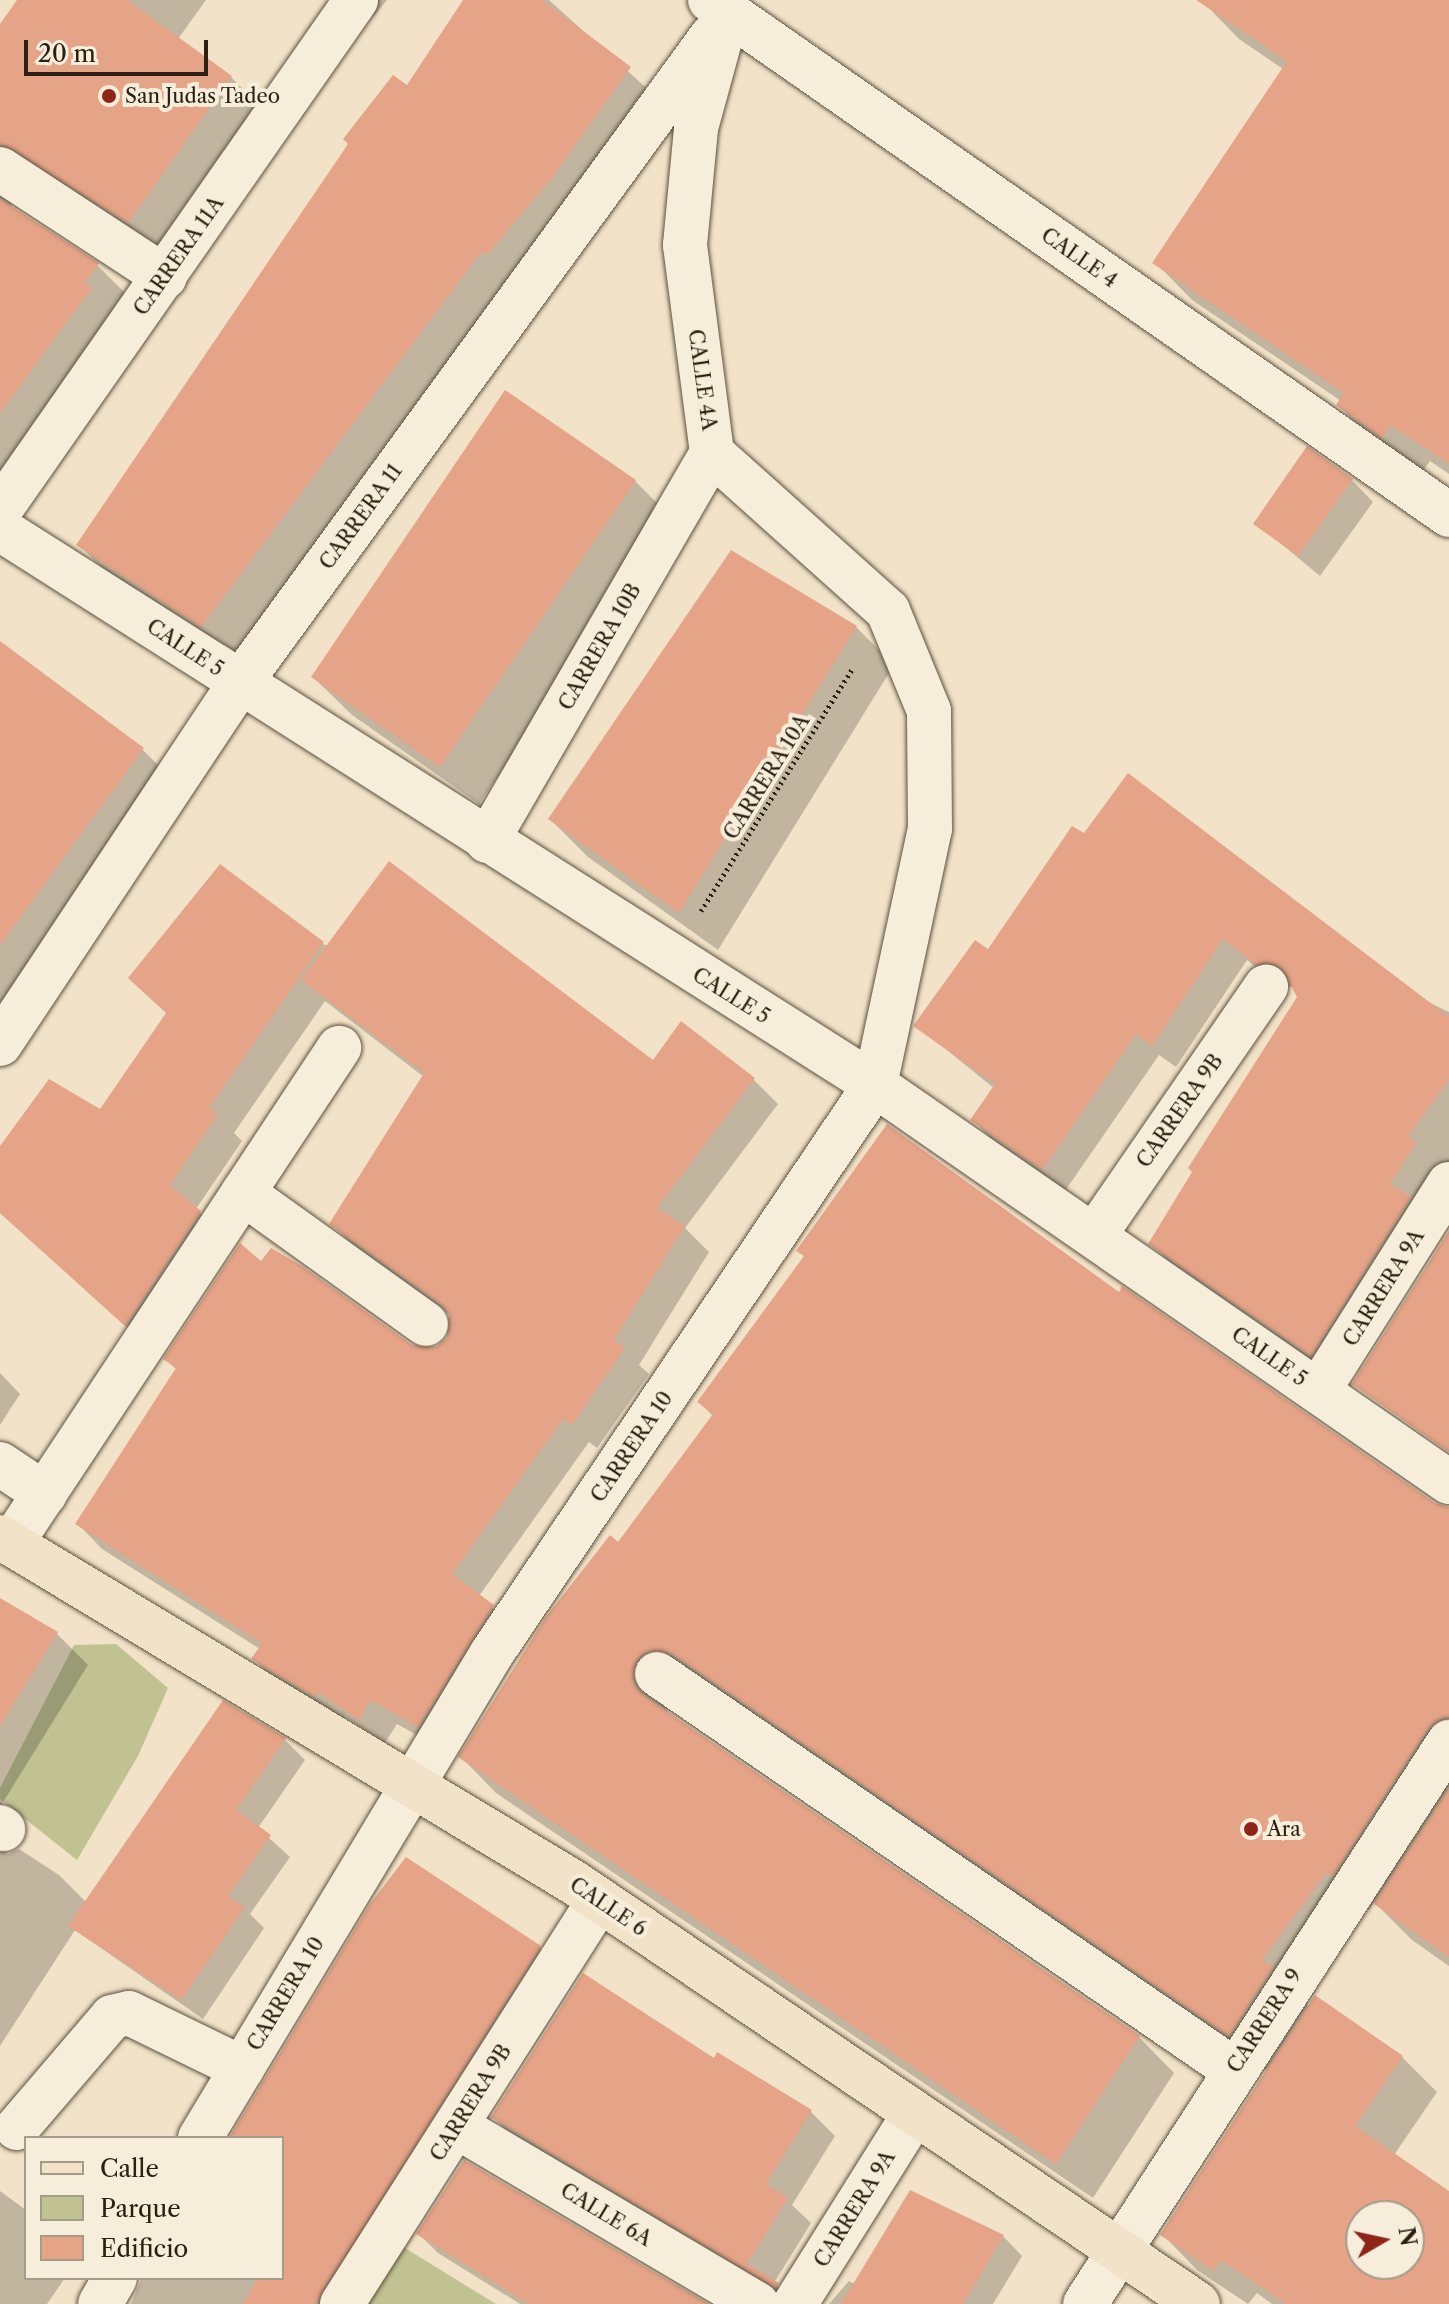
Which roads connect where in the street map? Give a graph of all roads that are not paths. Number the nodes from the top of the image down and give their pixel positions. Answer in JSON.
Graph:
{"nodes":[{"id":1,"x":356,"y":0,"type":"edge"},
{"id":2,"x":724,"y":5,"type":"edge"},
{"id":3,"x":0,"y":169,"type":"edge"},
{"id":4,"x":165,"y":277,"type":"junction"},
{"id":5,"x":712,"y":453,"type":"junction"},
{"id":6,"x":0,"y":510,"type":"edge"},
{"id":7,"x":1449,"y":515,"type":"edge"},
{"id":8,"x":0,"y":529,"type":"edge"},
{"id":9,"x":240,"y":683,"type":"junction"},
{"id":10,"x":929,"y":711,"type":"joint"},
{"id":11,"x":487,"y":841,"type":"junction"},
{"id":12,"x":1266,"y":987,"type":"dead end"},
{"id":13,"x":0,"y":1044,"type":"edge"},
{"id":14,"x":339,"y":1048,"type":"dead end"},
{"id":15,"x":875,"y":1085,"type":"junction"},
{"id":16,"x":1449,"y":1184,"type":"edge"},
{"id":17,"x":243,"y":1193,"type":"junction"},
{"id":18,"x":1094,"y":1236,"type":"junction"},
{"id":19,"x":426,"y":1324,"type":"dead end"},
{"id":20,"x":1318,"y":1391,"type":"junction"},
{"id":21,"x":0,"y":1464,"type":"edge"},
{"id":22,"x":1449,"y":1482,"type":"edge"},
{"id":23,"x":45,"y":1494,"type":"junction"},
{"id":24,"x":6,"y":1540,"type":"edge"},
{"id":25,"x":657,"y":1674,"type":"dead end"},
{"id":26,"x":1449,"y":1742,"type":"edge"},
{"id":27,"x":413,"y":1782,"type":"junction"},
{"id":28,"x":599,"y":1901,"type":"junction"},
{"id":29,"x":242,"y":2068,"type":"junction"},
{"id":30,"x":1233,"y":2069,"type":"junction"},
{"id":31,"x":914,"y":2114,"type":"junction"},
{"id":32,"x":456,"y":2126,"type":"junction"},
{"id":33,"x":17,"y":2128,"type":"dead end"},
{"id":34,"x":201,"y":2136,"type":"edge"},
{"id":35,"x":1117,"y":2248,"type":"junction"},
{"id":36,"x":114,"y":2280,"type":"edge"},
{"id":37,"x":100,"y":2304,"type":"edge"},
{"id":38,"x":342,"y":2304,"type":"edge"},
{"id":39,"x":757,"y":2304,"type":"edge"},
{"id":40,"x":795,"y":2304,"type":"edge"},
{"id":41,"x":1085,"y":2304,"type":"edge"},
{"id":42,"x":1198,"y":2304,"type":"edge"}],
"edges":[{"from":1,"to":4,"type":"street","name":"CARRERA 11A"},
{"from":2,"to":5,"type":"street","name":"CALLE 4A"},
{"from":2,"to":7,"type":"street","name":"CALLE 4"},
{"from":2,"to":9,"type":"street","name":"CARRERA 11"},
{"from":3,"to":4,"type":"street"},
{"from":4,"to":6,"type":"street","name":"CARRERA 11A"},
{"from":5,"to":10,"type":"street","name":"CALLE 4A"},
{"from":5,"to":11,"type":"street","name":"CARRERA 10B"},
{"from":8,"to":9,"type":"street","name":"CALLE 5"},
{"from":9,"to":11,"type":"street","name":"CALLE 5"},
{"from":9,"to":13,"type":"street","name":"CARRERA 11"},
{"from":10,"to":15,"type":"street","name":"CARRERA 10"},
{"from":11,"to":15,"type":"street","name":"CALLE 5"},
{"from":12,"to":18,"type":"street","name":"CARRERA 9B"},
{"from":14,"to":17,"type":"street"},
{"from":15,"to":18,"type":"street","name":"CALLE 5"},
{"from":15,"to":27,"type":"street","name":"CARRERA 10"},
{"from":16,"to":20,"type":"street","name":"CARRERA 9A"},
{"from":17,"to":19,"type":"street"},
{"from":17,"to":23,"type":"street"},
{"from":18,"to":20,"type":"street","name":"CALLE 5"},
{"from":20,"to":22,"type":"street","name":"CALLE 5"},
{"from":21,"to":23,"type":"street"},
{"from":23,"to":24,"type":"street"},
{"from":24,"to":27,"type":"main road","name":"CALLE 6"},
{"from":25,"to":30,"type":"street"},
{"from":26,"to":30,"type":"street","name":"CARRERA 9"},
{"from":27,"to":28,"type":"main road","name":"CALLE 6"},
{"from":27,"to":29,"type":"street","name":"CARRERA 10"},
{"from":28,"to":31,"type":"main road","name":"CALLE 6"},
{"from":28,"to":32,"type":"street","name":"CARRERA 9B"},
{"from":29,"to":33,"type":"street"},
{"from":29,"to":34,"type":"street","name":"CARRERA 10"},
{"from":30,"to":35,"type":"street","name":"CARRERA 9"},
{"from":31,"to":35,"type":"main road","name":"CALLE 6"},
{"from":31,"to":40,"type":"street","name":"CARRERA 9A"},
{"from":32,"to":38,"type":"street","name":"CARRERA 9B"},
{"from":32,"to":39,"type":"street","name":"CALLE 6A"},
{"from":35,"to":41,"type":"street","name":"CARRERA 9"},
{"from":35,"to":42,"type":"main road","name":"CALLE 6"},
{"from":36,"to":37,"type":"street"}]}
